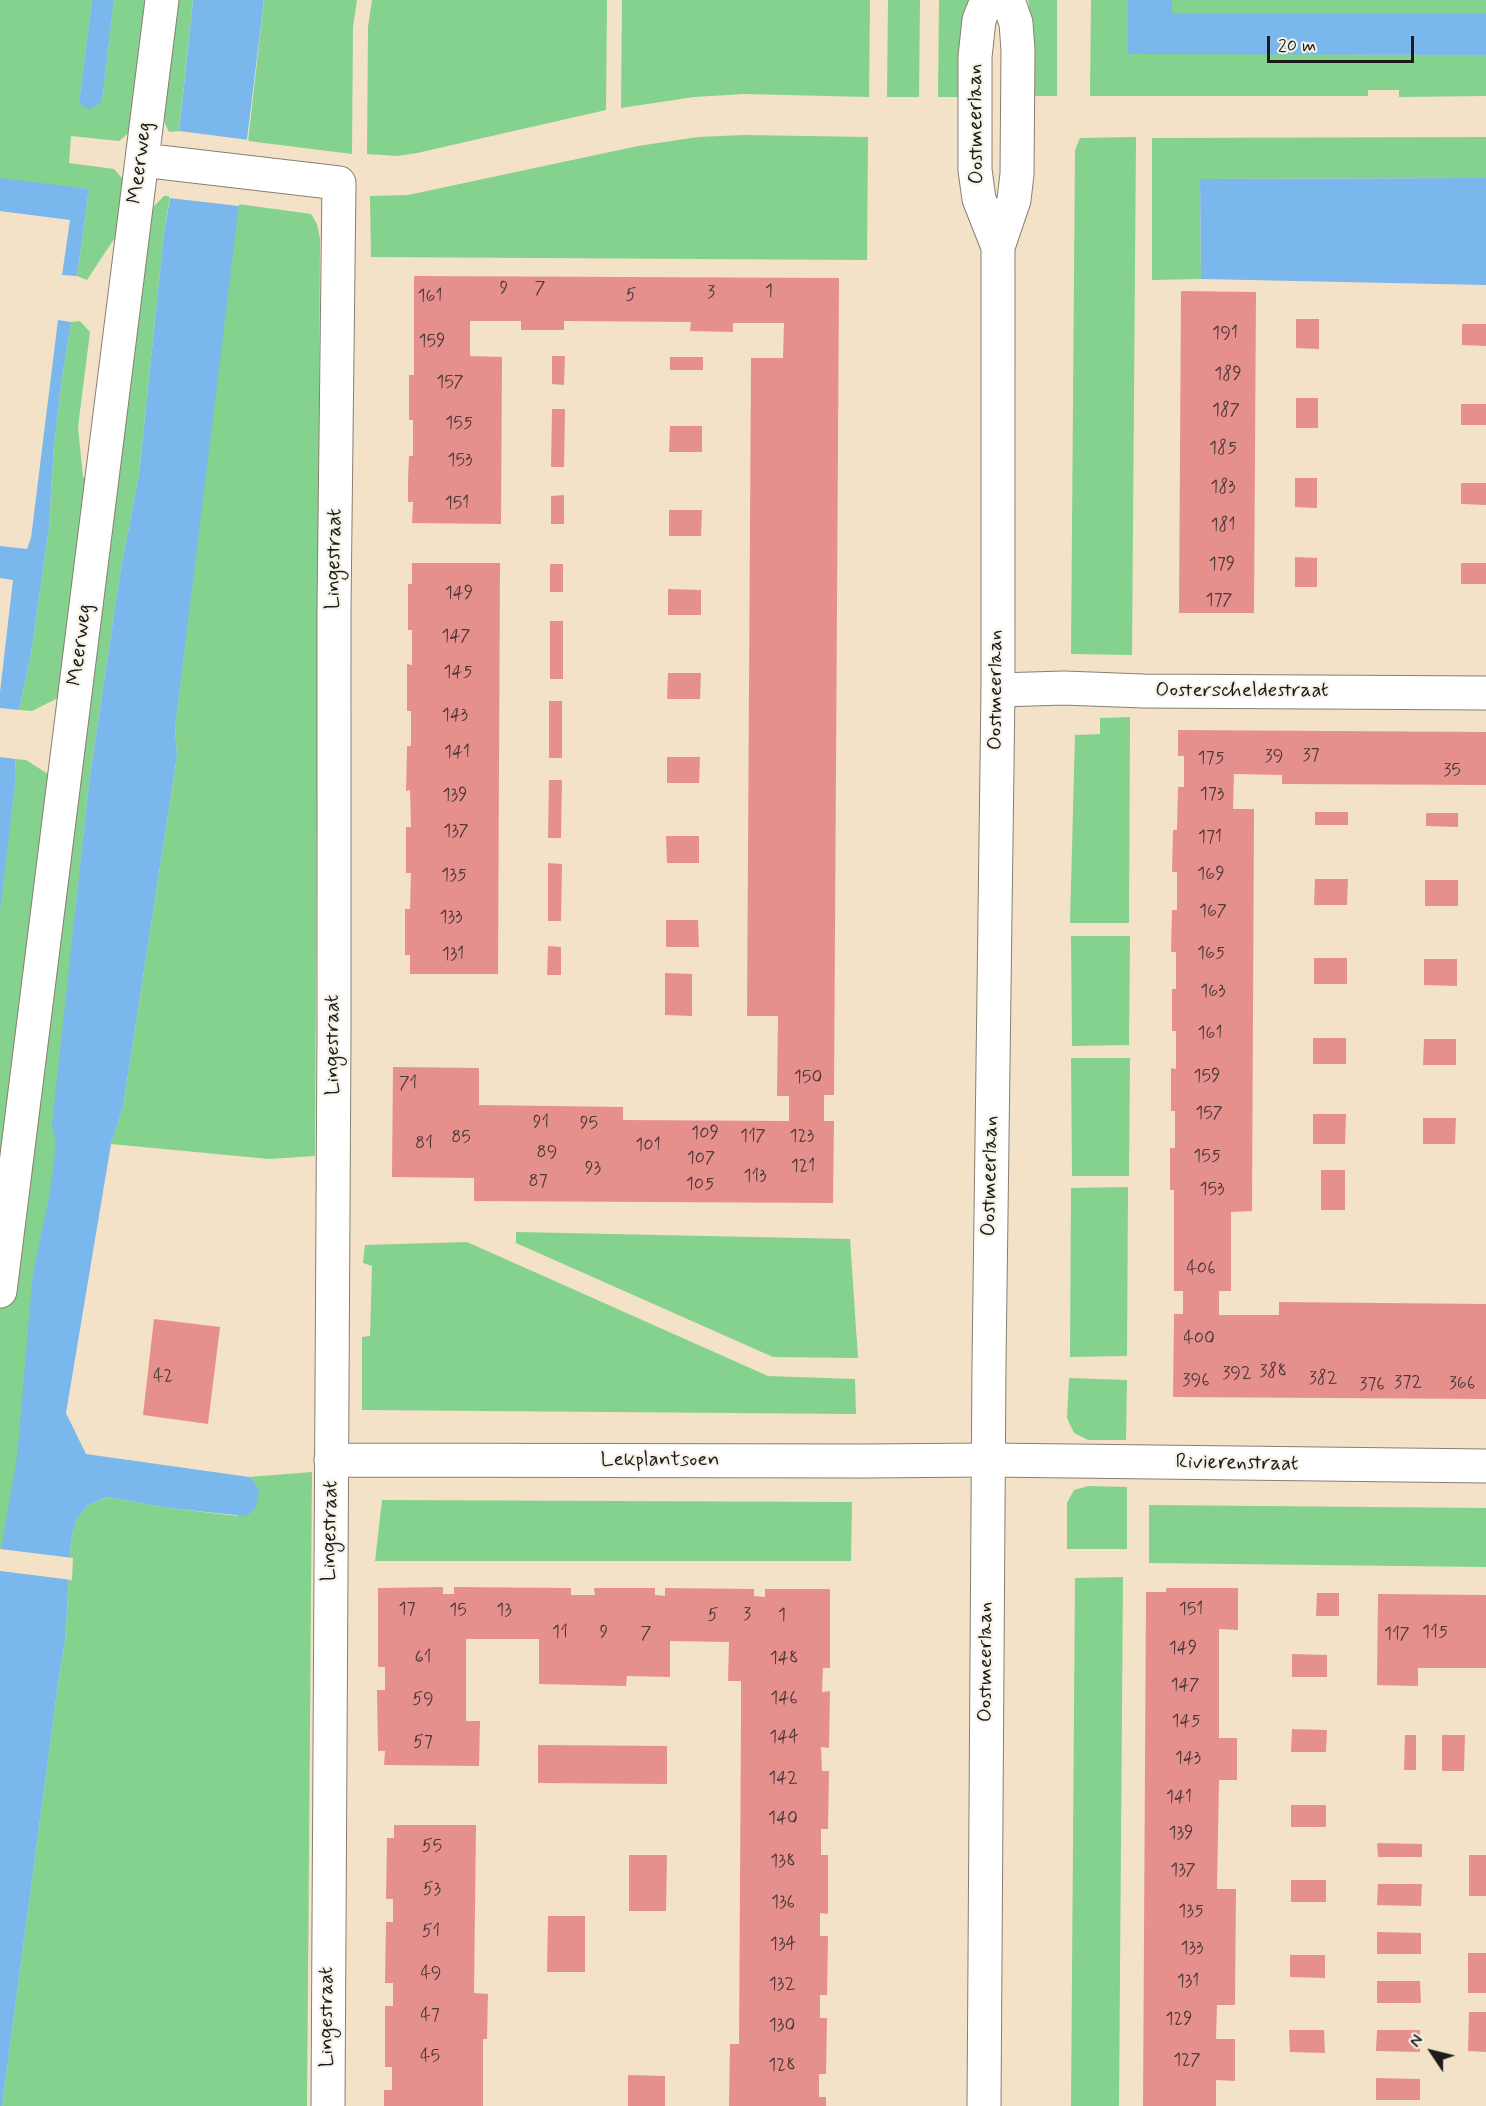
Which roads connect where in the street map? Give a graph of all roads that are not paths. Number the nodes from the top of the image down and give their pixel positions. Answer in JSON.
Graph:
{"nodes":[{"id":1,"x":162,"y":0,"type":"edge"},
{"id":2,"x":987,"y":0,"type":"edge"},
{"id":3,"x":1008,"y":0,"type":"edge"},
{"id":4,"x":142,"y":160,"type":"junction"},
{"id":5,"x":998,"y":247,"type":"junction"},
{"id":6,"x":998,"y":690,"type":"junction"},
{"id":7,"x":1486,"y":693,"type":"edge"},
{"id":8,"x":0,"y":1291,"type":"edge"},
{"id":9,"x":331,"y":1460,"type":"junction"},
{"id":10,"x":988,"y":1460,"type":"junction"},
{"id":11,"x":1486,"y":1466,"type":"edge"},
{"id":12,"x":328,"y":2106,"type":"edge"},
{"id":13,"x":984,"y":2106,"type":"edge"}],
"edges":[{"from":1,"to":4,"type":"street","name":"Meerweg"},
{"from":2,"to":5,"type":"street","name":"Oostmeerlaan"},
{"from":3,"to":5,"type":"street","name":"Oostmeerlaan"},
{"from":4,"to":8,"type":"street","name":"Meerweg"},
{"from":4,"to":9,"type":"street","name":"Lingestraat"},
{"from":5,"to":6,"type":"street","name":"Oostmeerlaan"},
{"from":6,"to":7,"type":"street","name":"Oosterscheldestraat"},
{"from":6,"to":10,"type":"street","name":"Oostmeerlaan"},
{"from":9,"to":10,"type":"street","name":"Lekplantsoen"},
{"from":9,"to":12,"type":"street","name":"Lingestraat"},
{"from":10,"to":11,"type":"street","name":"Rivierenstraat"},
{"from":10,"to":13,"type":"street","name":"Oostmeerlaan"}]}
